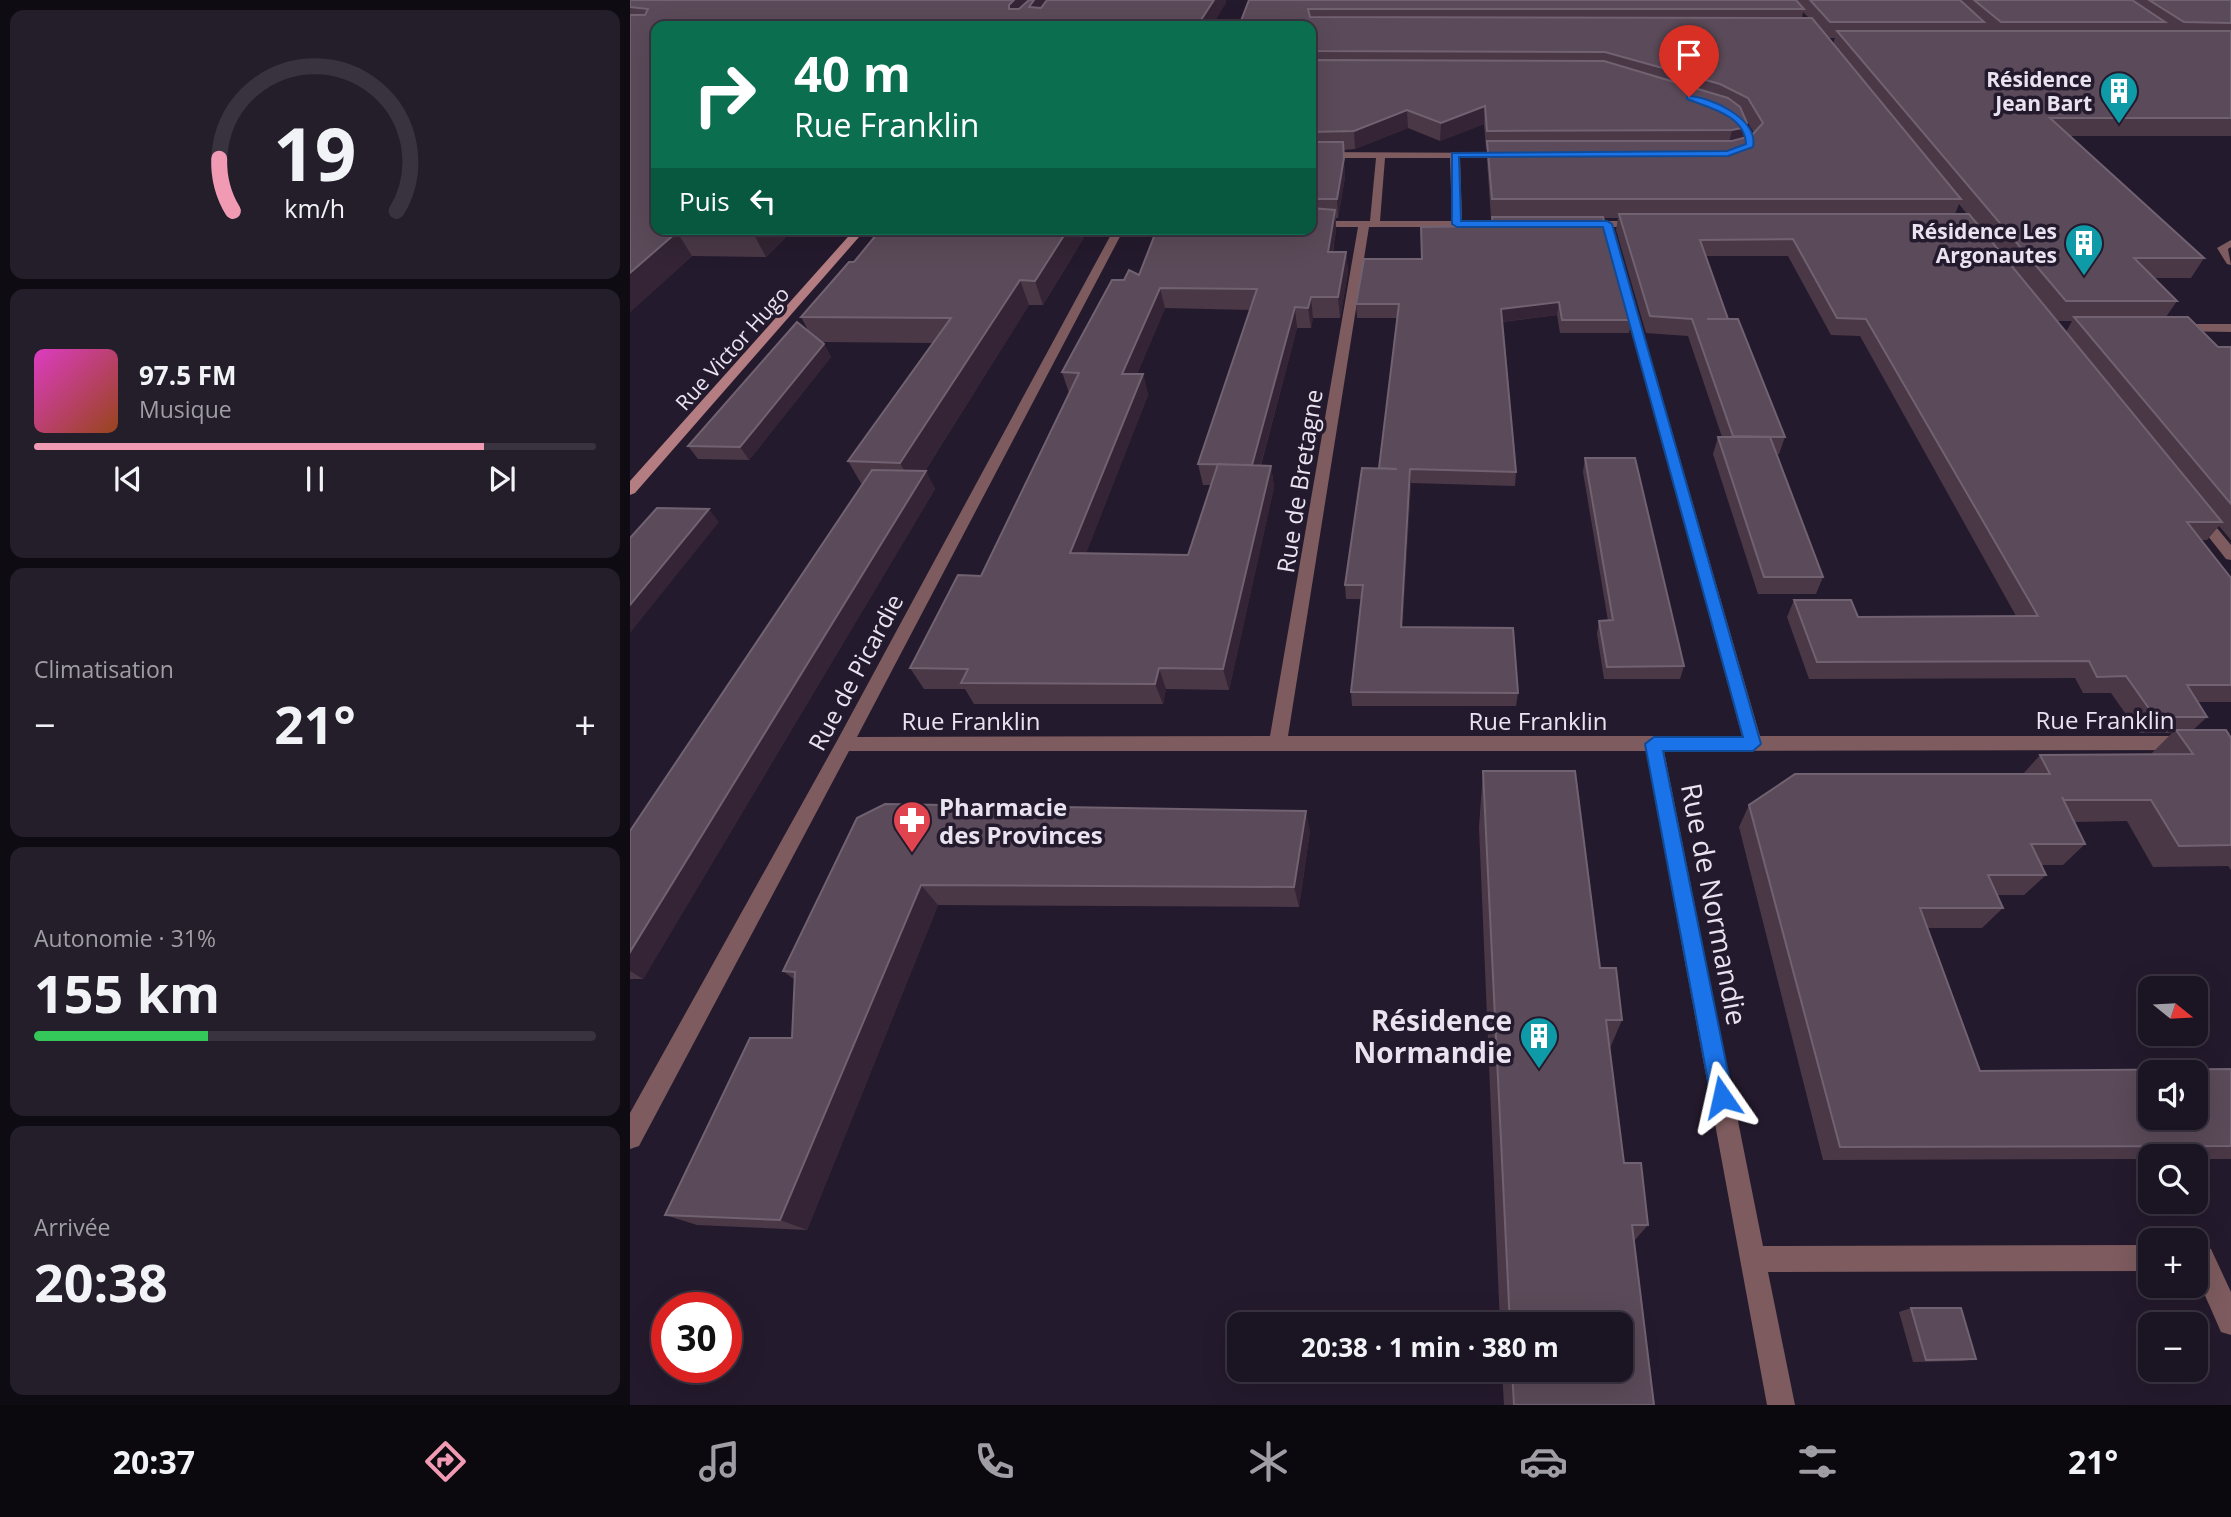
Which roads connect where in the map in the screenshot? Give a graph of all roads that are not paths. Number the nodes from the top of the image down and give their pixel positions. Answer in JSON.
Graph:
{"nodes":[{"id":1,"x":1316,"y":155,"type":"edge"},
{"id":2,"x":1381,"y":155,"type":"junction"},
{"id":3,"x":1455,"y":155,"type":"junction"},
{"id":4,"x":1525,"y":155,"type":"edge"},
{"id":5,"x":1316,"y":224,"type":"edge"},
{"id":6,"x":1370,"y":224,"type":"junction"},
{"id":7,"x":1457,"y":224,"type":"junction"},
{"id":8,"x":1524,"y":224,"type":"edge"},
{"id":9,"x":1566,"y":224,"type":"edge"},
{"id":10,"x":1607,"y":224,"type":"junction"},
{"id":11,"x":1648,"y":224,"type":"edge"},
{"id":12,"x":856,"y":235,"type":"edge"},
{"id":13,"x":1116,"y":235,"type":"edge"},
{"id":14,"x":2231,"y":243,"type":"edge"},
{"id":15,"x":2231,"y":262,"type":"edge"},
{"id":16,"x":2161,"y":328,"type":"edge"},
{"id":17,"x":2231,"y":328,"type":"edge"},
{"id":18,"x":630,"y":490,"type":"edge"},
{"id":19,"x":2188,"y":501,"type":"edge"},
{"id":20,"x":2231,"y":555,"type":"edge"},
{"id":21,"x":2231,"y":743,"type":"edge"},
{"id":22,"x":844,"y":744,"type":"junction"},
{"id":23,"x":1654,"y":744,"type":"junction"},
{"id":24,"x":1753,"y":744,"type":"junction"},
{"id":25,"x":1278,"y":745,"type":"junction"},
{"id":26,"x":630,"y":1137,"type":"edge"},
{"id":27,"x":2138,"y":1258,"type":"edge"},
{"id":28,"x":1753,"y":1259,"type":"junction"},
{"id":29,"x":2208,"y":1271,"type":"edge"},
{"id":30,"x":2231,"y":1322,"type":"edge"},
{"id":31,"x":1781,"y":1405,"type":"edge"}],
"edges":[{"from":1,"to":2,"type":"street"},
{"from":2,"to":3,"type":"street"},
{"from":2,"to":6,"type":"street","name":"Rue de Bretagne"},
{"from":3,"to":4,"type":"street"},
{"from":3,"to":7,"type":"street"},
{"from":5,"to":6,"type":"street"},
{"from":6,"to":7,"type":"street"},
{"from":6,"to":25,"type":"street","name":"Rue de Bretagne"},
{"from":7,"to":8,"type":"street"},
{"from":9,"to":10,"type":"street"},
{"from":10,"to":11,"type":"street"},
{"from":10,"to":24,"type":"street"},
{"from":12,"to":18,"type":"street","name":"Rue Victor Hugo"},
{"from":13,"to":22,"type":"street","name":"Rue de Picardie"},
{"from":14,"to":15,"type":"street"},
{"from":16,"to":17,"type":"street"},
{"from":19,"to":20,"type":"street"},
{"from":21,"to":24,"type":"street","name":"Rue Franklin"},
{"from":22,"to":25,"type":"street","name":"Rue Franklin"},
{"from":22,"to":26,"type":"street","name":"Rue de Picardie"},
{"from":23,"to":24,"type":"street","name":"Rue Franklin"},
{"from":23,"to":25,"type":"street","name":"Rue Franklin"},
{"from":23,"to":28,"type":"street","name":"Rue de Normandie"},
{"from":27,"to":28,"type":"street"},
{"from":28,"to":31,"type":"street","name":"Rue de Normandie"},
{"from":29,"to":30,"type":"street"}]}
